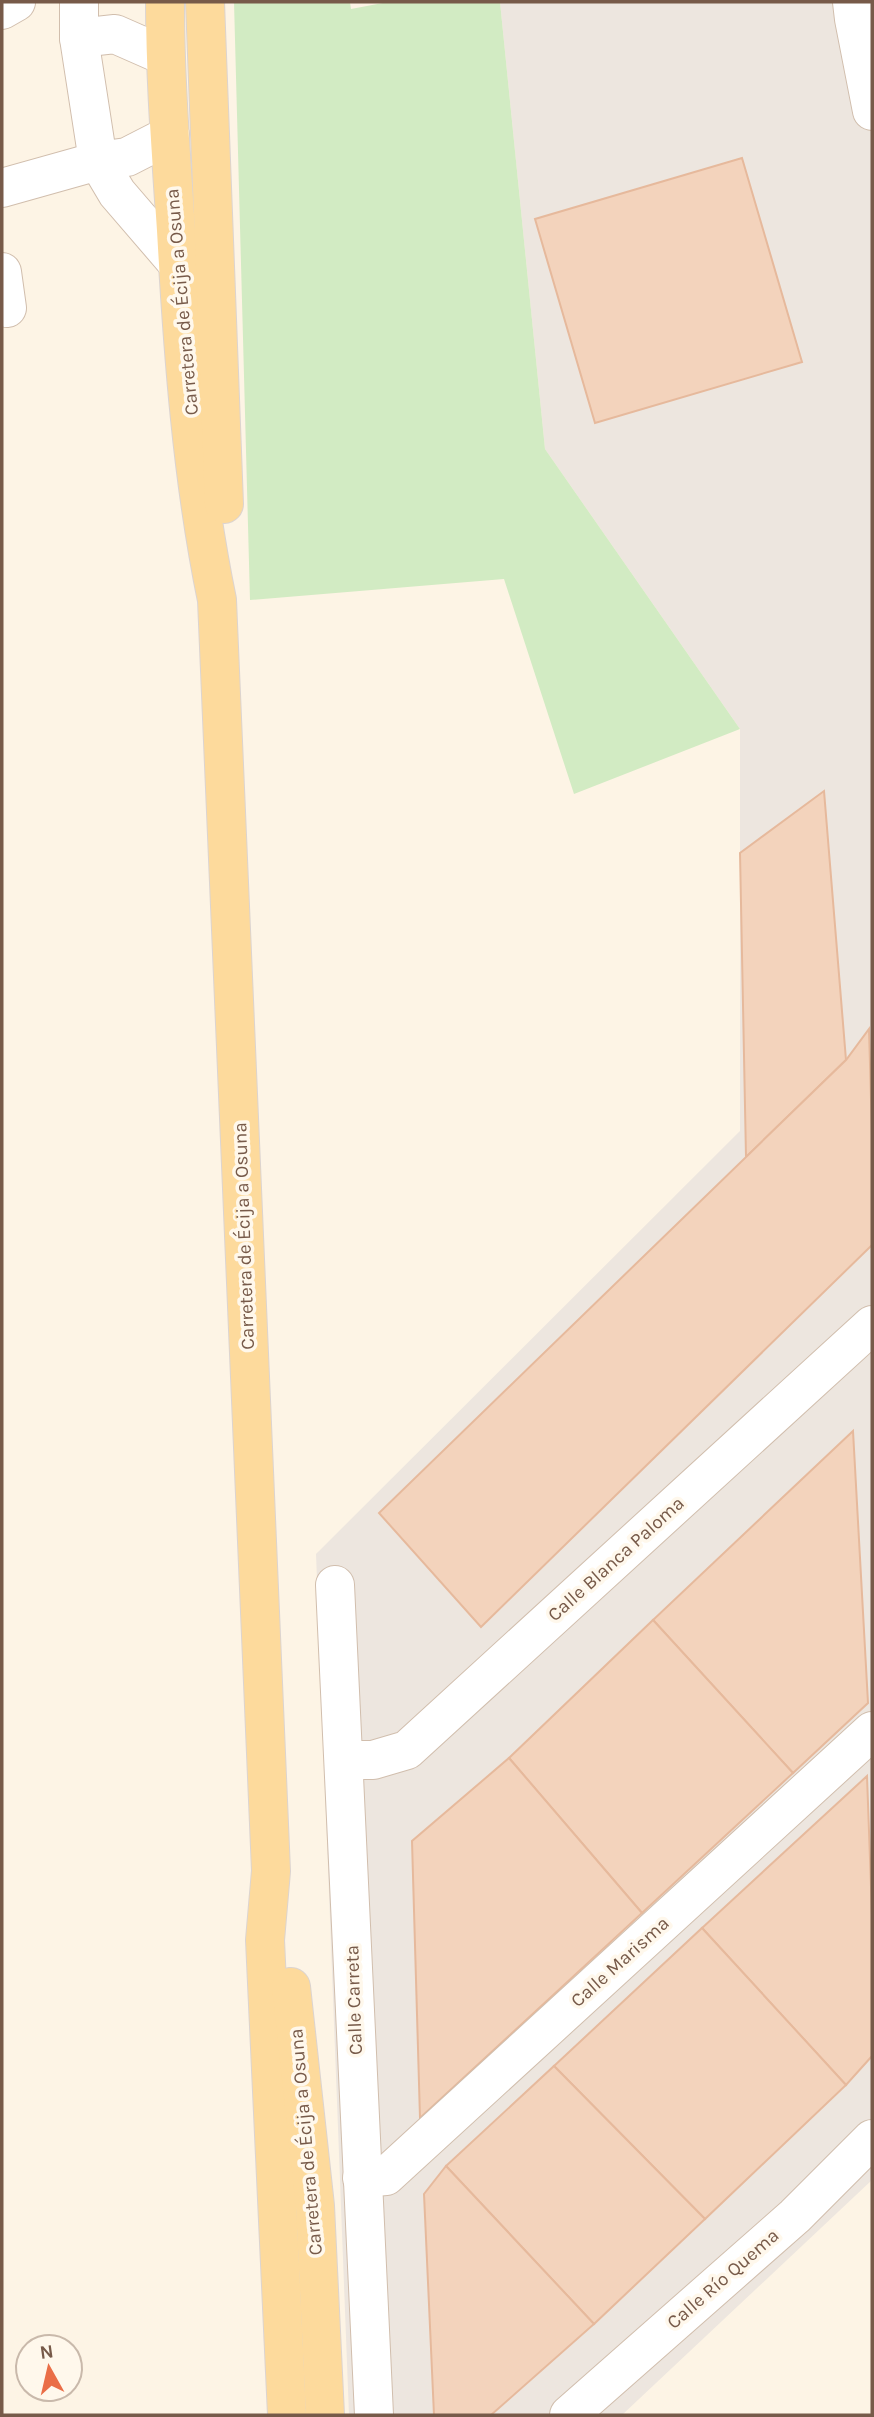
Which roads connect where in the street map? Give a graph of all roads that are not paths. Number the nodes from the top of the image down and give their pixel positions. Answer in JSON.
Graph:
{"nodes":[{"id":1,"x":16,"y":2,"type":"edge"},
{"id":2,"x":164,"y":2,"type":"edge"},
{"id":3,"x":185,"y":2,"type":"edge"},
{"id":4,"x":205,"y":2,"type":"edge"},
{"id":5,"x":852,"y":2,"type":"edge"},
{"id":6,"x":2,"y":10,"type":"edge"},
{"id":7,"x":79,"y":20,"type":"edge"},
{"id":8,"x":176,"y":65,"type":"junction"},
{"id":9,"x":872,"y":111,"type":"edge"},
{"id":10,"x":180,"y":127,"type":"junction"},
{"id":11,"x":98,"y":161,"type":"junction"},
{"id":12,"x":2,"y":188,"type":"edge"},
{"id":13,"x":178,"y":264,"type":"junction"},
{"id":14,"x":215,"y":271,"type":"junction"},
{"id":15,"x":217,"y":600,"type":"junction"},
{"id":16,"x":872,"y":1325,"type":"edge"},
{"id":17,"x":335,"y":1585,"type":"dead end"},
{"id":18,"x":872,"y":1731,"type":"edge"},
{"id":19,"x":344,"y":1760,"type":"junction"},
{"id":20,"x":271,"y":1871,"type":"junction"},
{"id":21,"x":872,"y":2139,"type":"edge"},
{"id":22,"x":362,"y":2178,"type":"junction"},
{"id":23,"x":289,"y":2405,"type":"edge"},
{"id":24,"x":325,"y":2415,"type":"edge"},
{"id":25,"x":374,"y":2415,"type":"edge"},
{"id":26,"x":569,"y":2415,"type":"edge"}],
"edges":[{"from":1,"to":6,"type":"street"},
{"from":2,"to":8,"type":"main road","name":"Carretera de Écija a Osuna"},
{"from":3,"to":8,"type":"main road"},
{"from":4,"to":14,"type":"main road","name":"Carretera de Écija a Osuna"},
{"from":5,"to":9,"type":"street"},
{"from":7,"to":8,"type":"street"},
{"from":7,"to":11,"type":"street"},
{"from":8,"to":10,"type":"main road","name":"Carretera de Écija a Osuna"},
{"from":10,"to":11,"type":"street"},
{"from":10,"to":13,"type":"main road","name":"Carretera de Écija a Osuna"},
{"from":10,"to":14,"type":"main road"},
{"from":11,"to":12,"type":"street"},
{"from":11,"to":13,"type":"street"},
{"from":13,"to":15,"type":"main road","name":"Carretera de Écija a Osuna"},
{"from":14,"to":15,"type":"main road","name":"Carretera de Écija a Osuna"},
{"from":15,"to":20,"type":"main road","name":"Carretera de Écija a Osuna"},
{"from":16,"to":19,"type":"street","name":"Calle Blanca Paloma"},
{"from":17,"to":19,"type":"street","name":"Calle Carreta"},
{"from":18,"to":22,"type":"street","name":"Calle Marisma"},
{"from":19,"to":22,"type":"street","name":"Calle Carreta"},
{"from":20,"to":23,"type":"main road","name":"Carretera de Écija a Osuna"},
{"from":20,"to":24,"type":"main road","name":"Carretera de Écija a Osuna"},
{"from":21,"to":26,"type":"street","name":"Calle Río Quema"},
{"from":22,"to":25,"type":"street","name":"Calle Carreta"}]}
